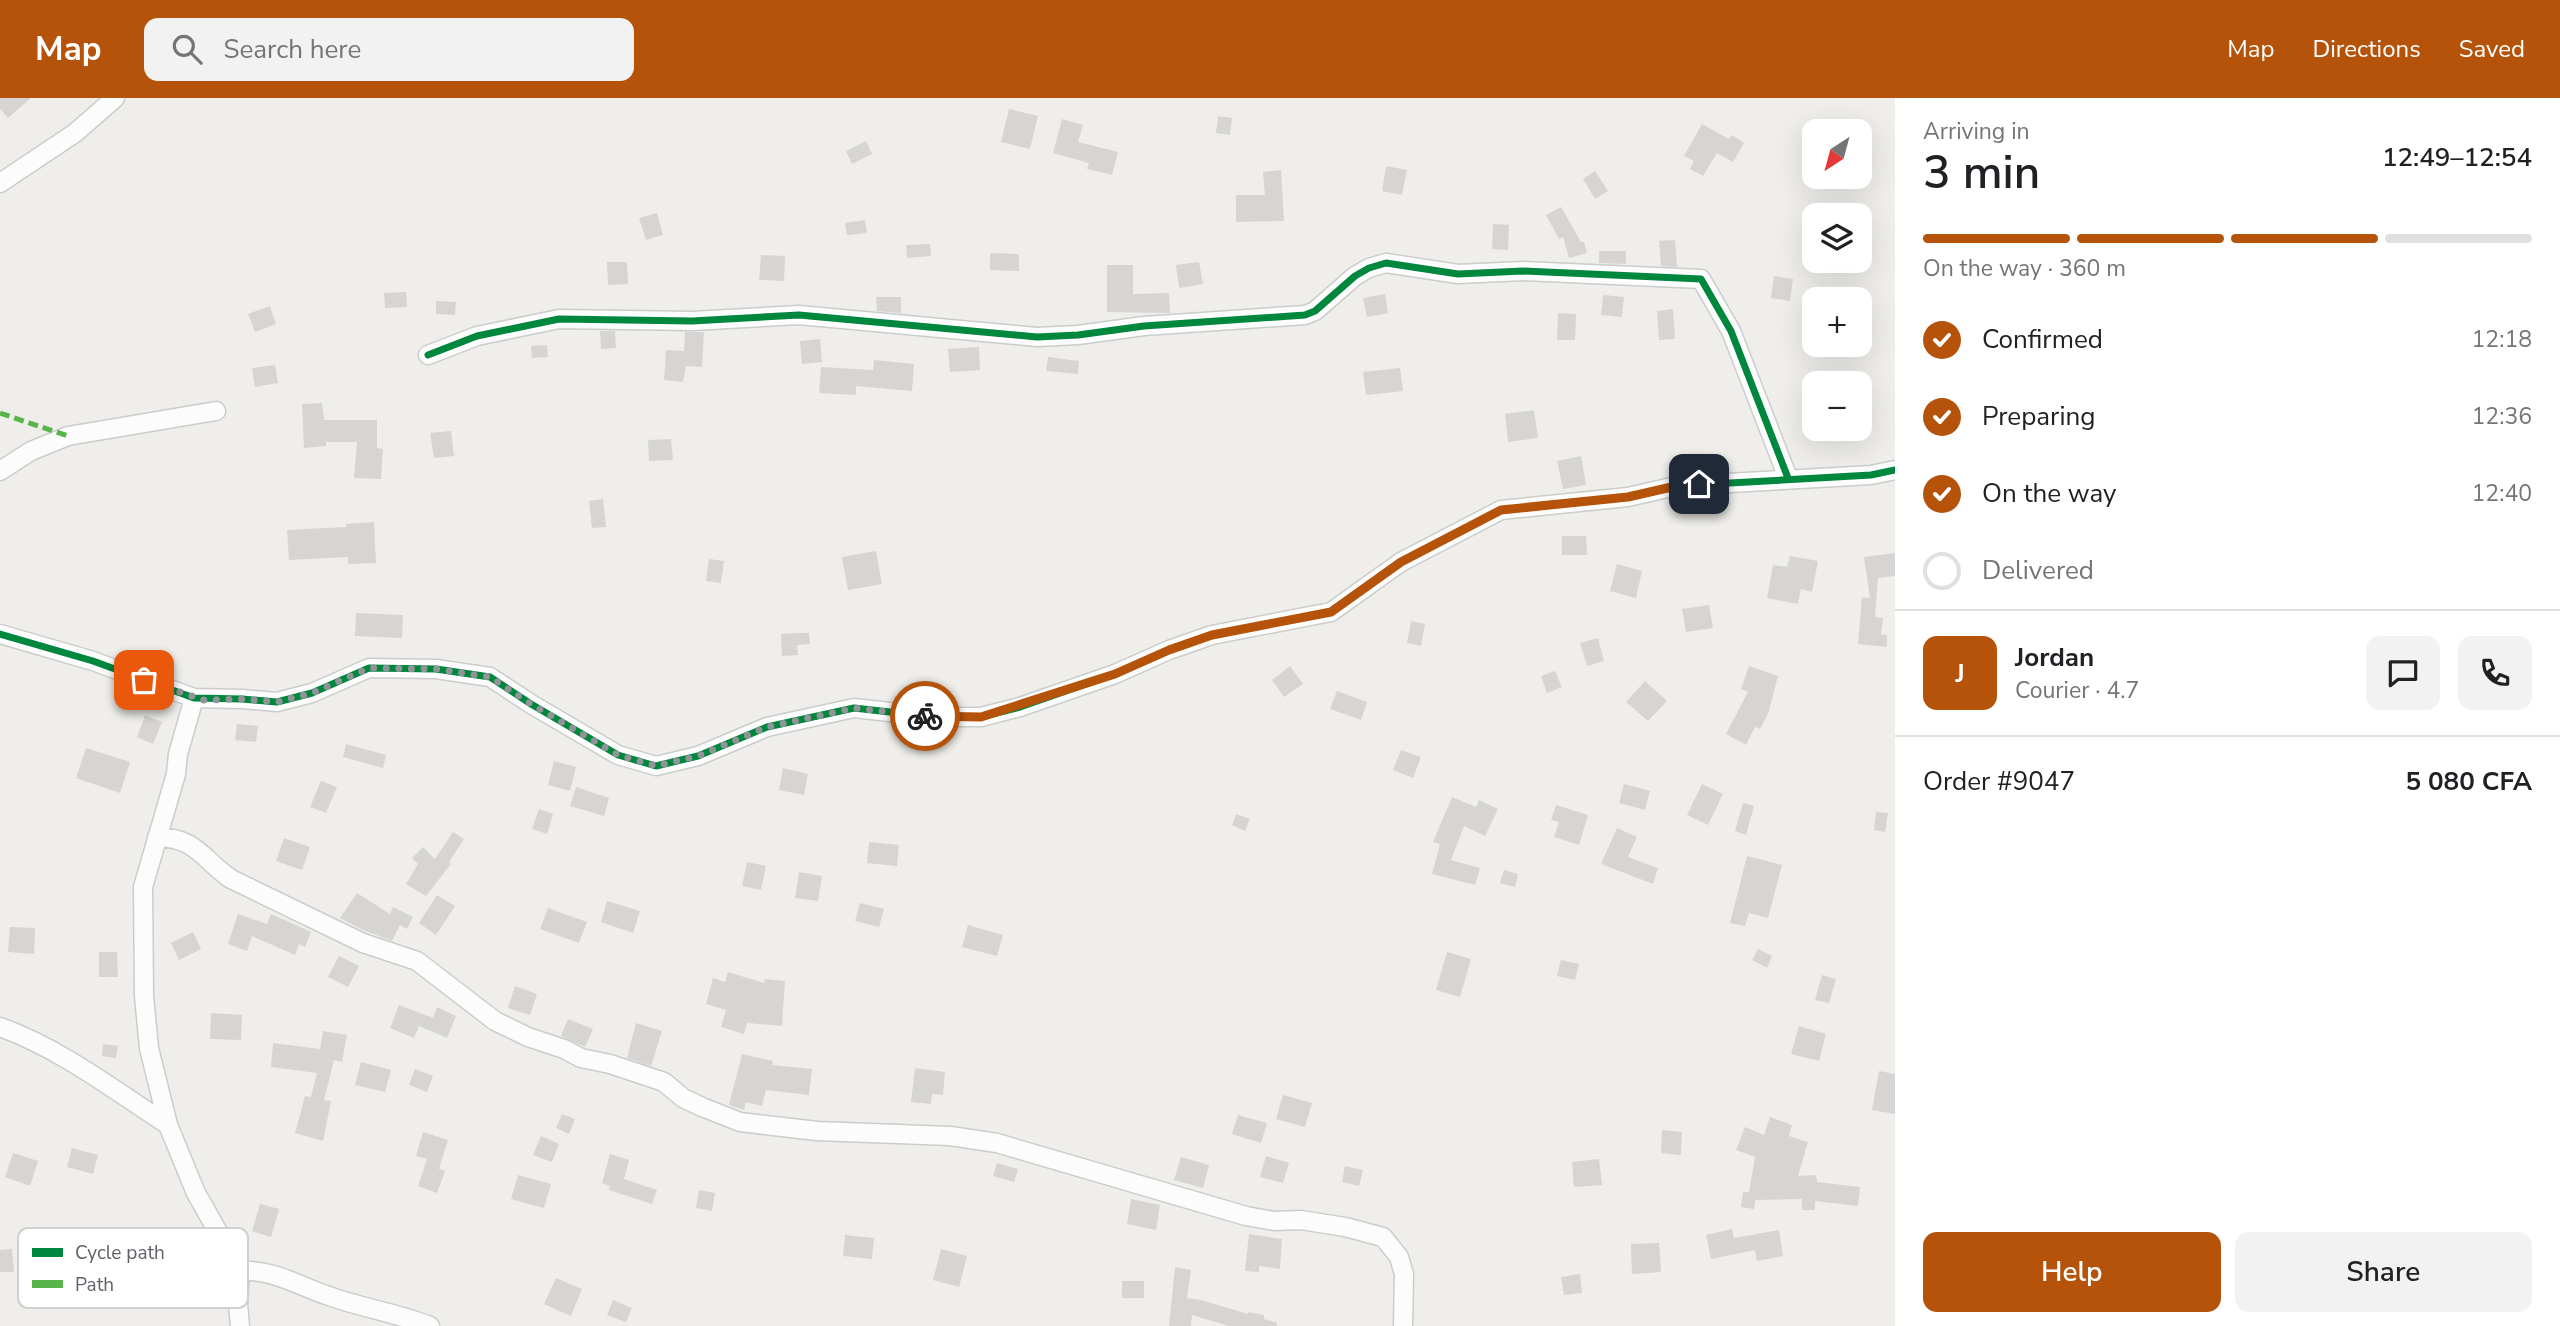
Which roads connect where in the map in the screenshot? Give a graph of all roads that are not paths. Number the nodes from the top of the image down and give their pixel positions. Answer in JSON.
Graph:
{"nodes":[{"id":1,"x":115,"y":98,"type":"edge"},
{"id":2,"x":0,"y":183,"type":"edge"},
{"id":3,"x":428,"y":355,"type":"dead end"},
{"id":4,"x":216,"y":411,"type":"dead end"},
{"id":5,"x":1895,"y":470,"type":"edge"},
{"id":6,"x":0,"y":471,"type":"edge"},
{"id":7,"x":1788,"y":478,"type":"junction"},
{"id":8,"x":0,"y":634,"type":"edge"},
{"id":9,"x":194,"y":698,"type":"junction"},
{"id":10,"x":157,"y":837,"type":"junction"},
{"id":11,"x":0,"y":1027,"type":"edge"},
{"id":12,"x":168,"y":1125,"type":"junction"},
{"id":13,"x":216,"y":1228,"type":"edge"},
{"id":14,"x":248,"y":1271,"type":"edge"},
{"id":15,"x":238,"y":1308,"type":"edge"},
{"id":16,"x":394,"y":1320,"type":"edge"},
{"id":17,"x":240,"y":1326,"type":"edge"},
{"id":18,"x":430,"y":1326,"type":"edge"},
{"id":19,"x":1403,"y":1326,"type":"edge"}],
"edges":[{"from":1,"to":2,"type":"street"},
{"from":3,"to":7,"type":"street"},
{"from":4,"to":6,"type":"street"},
{"from":5,"to":7,"type":"street"},
{"from":7,"to":9,"type":"street"},
{"from":8,"to":9,"type":"street"},
{"from":9,"to":10,"type":"street"},
{"from":10,"to":12,"type":"street"},
{"from":10,"to":19,"type":"street"},
{"from":11,"to":12,"type":"street"},
{"from":12,"to":13,"type":"street"},
{"from":14,"to":16,"type":"street"},
{"from":15,"to":17,"type":"street"},
{"from":16,"to":18,"type":"street"}]}
